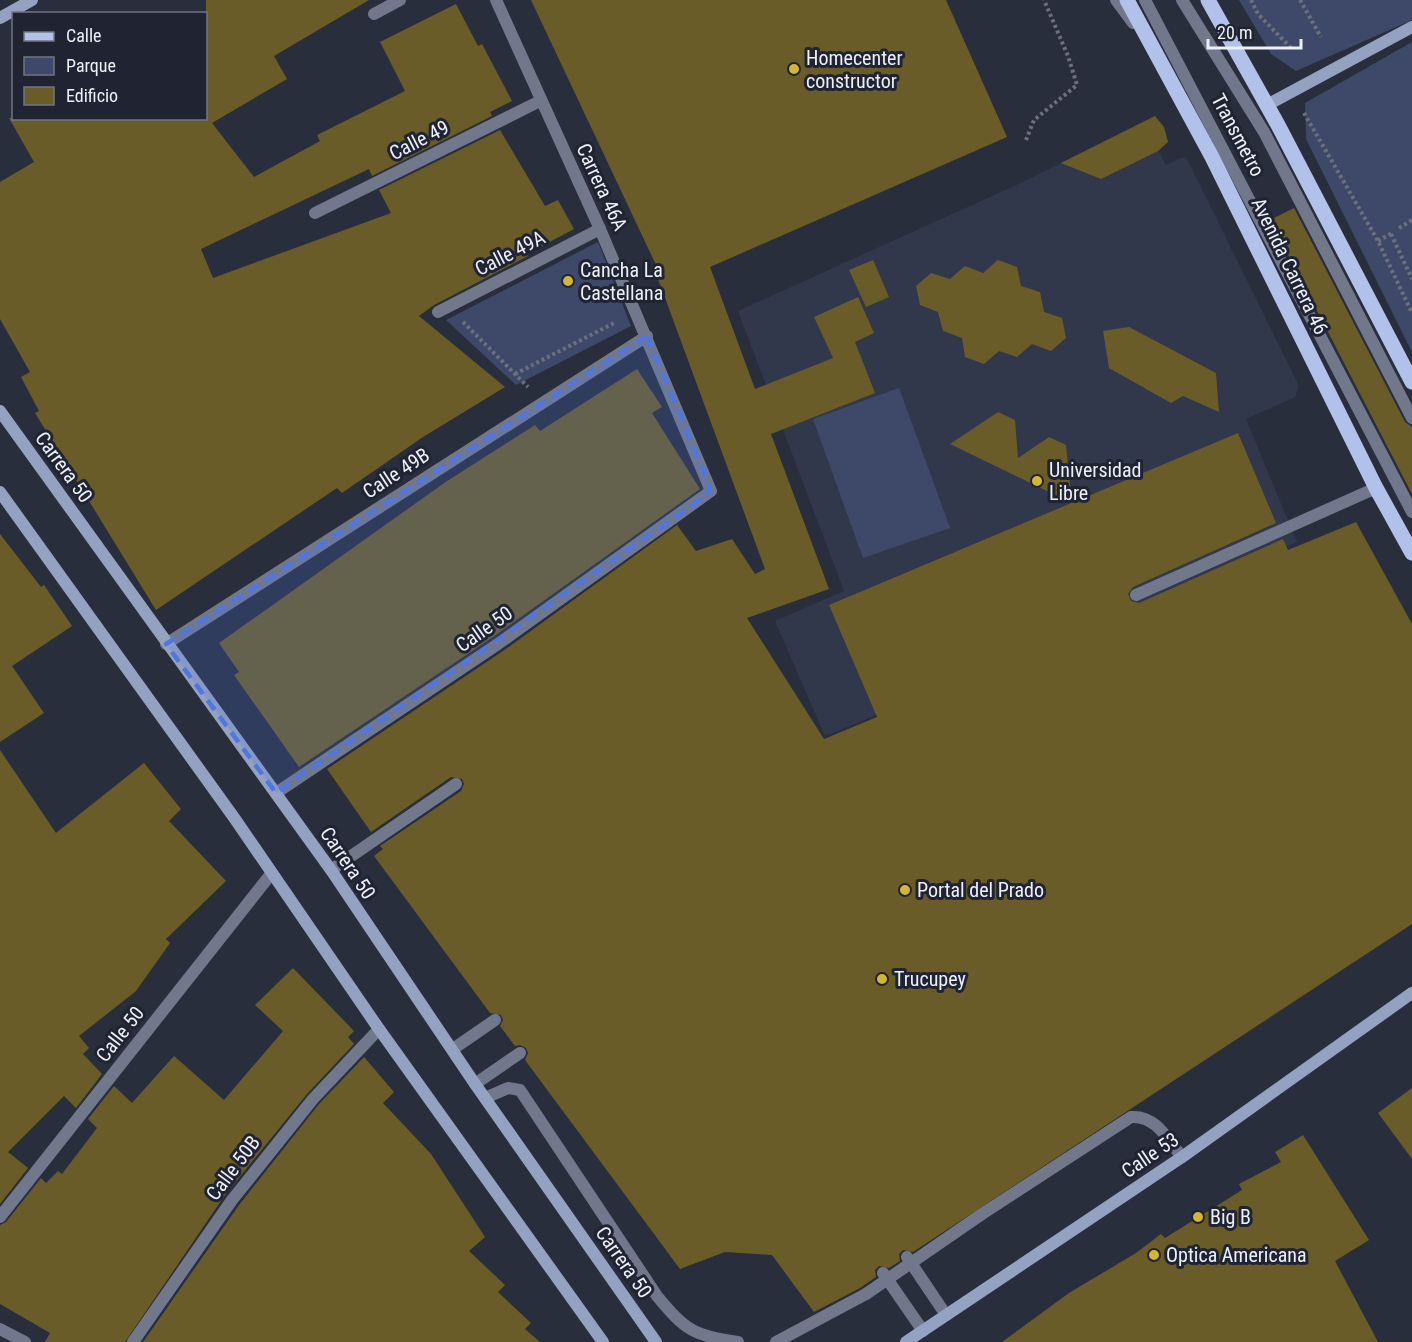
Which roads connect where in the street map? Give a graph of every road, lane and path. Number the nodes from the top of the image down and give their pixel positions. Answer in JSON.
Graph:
{"nodes":[{"id":1,"x":32,"y":0,"type":"edge"},
{"id":2,"x":400,"y":0,"type":"edge"},
{"id":3,"x":496,"y":0,"type":"edge"},
{"id":4,"x":1044,"y":0,"type":"edge"},
{"id":5,"x":1116,"y":0,"type":"edge"},
{"id":6,"x":1127,"y":0,"type":"edge"},
{"id":7,"x":1145,"y":0,"type":"edge"},
{"id":8,"x":1182,"y":0,"type":"edge"},
{"id":9,"x":1208,"y":0,"type":"edge"},
{"id":10,"x":1251,"y":0,"type":"edge"},
{"id":11,"x":1300,"y":0,"type":"edge"},
{"id":12,"x":374,"y":14,"type":"dead end"},
{"id":13,"x":0,"y":18,"type":"edge"},
{"id":14,"x":1412,"y":27,"type":"edge"},
{"id":15,"x":1320,"y":37,"type":"dead end"},
{"id":16,"x":1147,"y":41,"type":"junction"},
{"id":17,"x":1293,"y":50,"type":"dead end"},
{"id":18,"x":540,"y":101,"type":"junction"},
{"id":19,"x":1267,"y":105,"type":"junction"},
{"id":20,"x":1304,"y":113,"type":"dead end"},
{"id":21,"x":1026,"y":140,"type":"dead end"},
{"id":22,"x":315,"y":213,"type":"dead end"},
{"id":23,"x":1412,"y":220,"type":"edge"},
{"id":24,"x":1399,"y":228,"type":"dead end"},
{"id":25,"x":600,"y":229,"type":"junction"},
{"id":26,"x":1378,"y":241,"type":"junction"},
{"id":27,"x":1412,"y":279,"type":"edge"},
{"id":28,"x":443,"y":310,"type":"joint"},
{"id":29,"x":636,"y":311,"type":"junction"},
{"id":30,"x":1412,"y":313,"type":"edge"},
{"id":31,"x":647,"y":336,"type":"junction"},
{"id":32,"x":515,"y":374,"type":"junction"},
{"id":33,"x":1412,"y":382,"type":"edge"},
{"id":34,"x":543,"y":402,"type":"junction"},
{"id":35,"x":0,"y":411,"type":"edge"},
{"id":36,"x":1412,"y":418,"type":"edge"},
{"id":37,"x":1376,"y":488,"type":"junction"},
{"id":38,"x":711,"y":491,"type":"joint"},
{"id":39,"x":0,"y":492,"type":"edge"},
{"id":40,"x":1412,"y":512,"type":"edge"},
{"id":41,"x":1412,"y":553,"type":"edge"},
{"id":42,"x":1136,"y":595,"type":"dead end"},
{"id":43,"x":166,"y":644,"type":"junction"},
{"id":44,"x":456,"y":783,"type":"dead end"},
{"id":45,"x":276,"y":793,"type":"junction"},
{"id":46,"x":331,"y":870,"type":"junction"},
{"id":47,"x":271,"y":874,"type":"junction"},
{"id":48,"x":1412,"y":993,"type":"edge"},
{"id":49,"x":495,"y":1020,"type":"dead end"},
{"id":50,"x":378,"y":1029,"type":"junction"},
{"id":51,"x":453,"y":1049,"type":"junction"},
{"id":52,"x":520,"y":1053,"type":"dead end"},
{"id":53,"x":475,"y":1084,"type":"junction"},
{"id":54,"x":485,"y":1098,"type":"junction"},
{"id":55,"x":1182,"y":1157,"type":"junction"},
{"id":56,"x":0,"y":1217,"type":"edge"},
{"id":57,"x":907,"y":1257,"type":"dead end"},
{"id":58,"x":883,"y":1273,"type":"dead end"},
{"id":59,"x":946,"y":1315,"type":"junction"},
{"id":60,"x":0,"y":1329,"type":"edge"},
{"id":61,"x":922,"y":1331,"type":"junction"},
{"id":62,"x":26,"y":1342,"type":"edge"},
{"id":63,"x":133,"y":1342,"type":"edge"},
{"id":64,"x":603,"y":1342,"type":"edge"},
{"id":65,"x":656,"y":1342,"type":"edge"},
{"id":66,"x":738,"y":1342,"type":"edge"},
{"id":67,"x":776,"y":1342,"type":"edge"},
{"id":68,"x":906,"y":1342,"type":"edge"}],
"edges":[{"from":1,"to":13,"type":"street"},
{"from":2,"to":12,"type":"street"},
{"from":3,"to":18,"type":"street","name":"Carrera 46A"},
{"from":4,"to":21,"type":"path"},
{"from":5,"to":16,"type":"street"},
{"from":6,"to":16,"type":"main road","name":"Avenida Carrera 46"},
{"from":7,"to":40,"type":"street","name":"Transmetro"},
{"from":8,"to":36,"type":"street","name":"Transmetro"},
{"from":9,"to":19,"type":"main road"},
{"from":10,"to":17,"type":"path"},
{"from":11,"to":15,"type":"path"},
{"from":14,"to":19,"type":"street"},
{"from":16,"to":37,"type":"main road","name":"Avenida Carrera 46"},
{"from":18,"to":22,"type":"street","name":"Calle 49"},
{"from":18,"to":25,"type":"street","name":"Carrera 46A"},
{"from":19,"to":33,"type":"main road"},
{"from":20,"to":26,"type":"path"},
{"from":23,"to":24,"type":"path"},
{"from":25,"to":28,"type":"street","name":"Calle 49A"},
{"from":25,"to":29,"type":"street","name":"Carrera 46A"},
{"from":26,"to":27,"type":"path"},
{"from":26,"to":30,"type":"path"},
{"from":28,"to":32,"type":"path"},
{"from":29,"to":31,"type":"street","name":"Carrera 46A"},
{"from":29,"to":32,"type":"path"},
{"from":31,"to":34,"type":"street","name":"Calle 49B"},
{"from":31,"to":38,"type":"street","name":"Carrera 46A"},
{"from":32,"to":34,"type":"path"},
{"from":34,"to":43,"type":"street","name":"Calle 49B"},
{"from":35,"to":43,"type":"street","name":"Carrera 50"},
{"from":37,"to":41,"type":"main road","name":"Avenida Carrera 46"},
{"from":37,"to":42,"type":"street"},
{"from":38,"to":45,"type":"street","name":"Calle 50"},
{"from":39,"to":47,"type":"street"},
{"from":43,"to":45,"type":"street","name":"Carrera 50"},
{"from":44,"to":46,"type":"street"},
{"from":45,"to":46,"type":"street","name":"Carrera 50"},
{"from":46,"to":51,"type":"street","name":"Carrera 50"},
{"from":47,"to":50,"type":"street"},
{"from":47,"to":56,"type":"street","name":"Calle 50"},
{"from":48,"to":55,"type":"street","name":"Calle 53"},
{"from":49,"to":51,"type":"street"},
{"from":50,"to":63,"type":"street","name":"Calle 50B"},
{"from":50,"to":64,"type":"street"},
{"from":51,"to":53,"type":"street","name":"Carrera 50"},
{"from":52,"to":53,"type":"street"},
{"from":53,"to":54,"type":"street","name":"Carrera 50"},
{"from":54,"to":65,"type":"street","name":"Carrera 50"},
{"from":54,"to":66,"type":"street"},
{"from":55,"to":59,"type":"street","name":"Calle 53"},
{"from":55,"to":67,"type":"street","bridge":true},
{"from":57,"to":59,"type":"street"},
{"from":58,"to":61,"type":"street"},
{"from":59,"to":61,"type":"street","name":"Calle 53"},
{"from":60,"to":62,"type":"street"},
{"from":61,"to":68,"type":"street","name":"Calle 53"}]}
